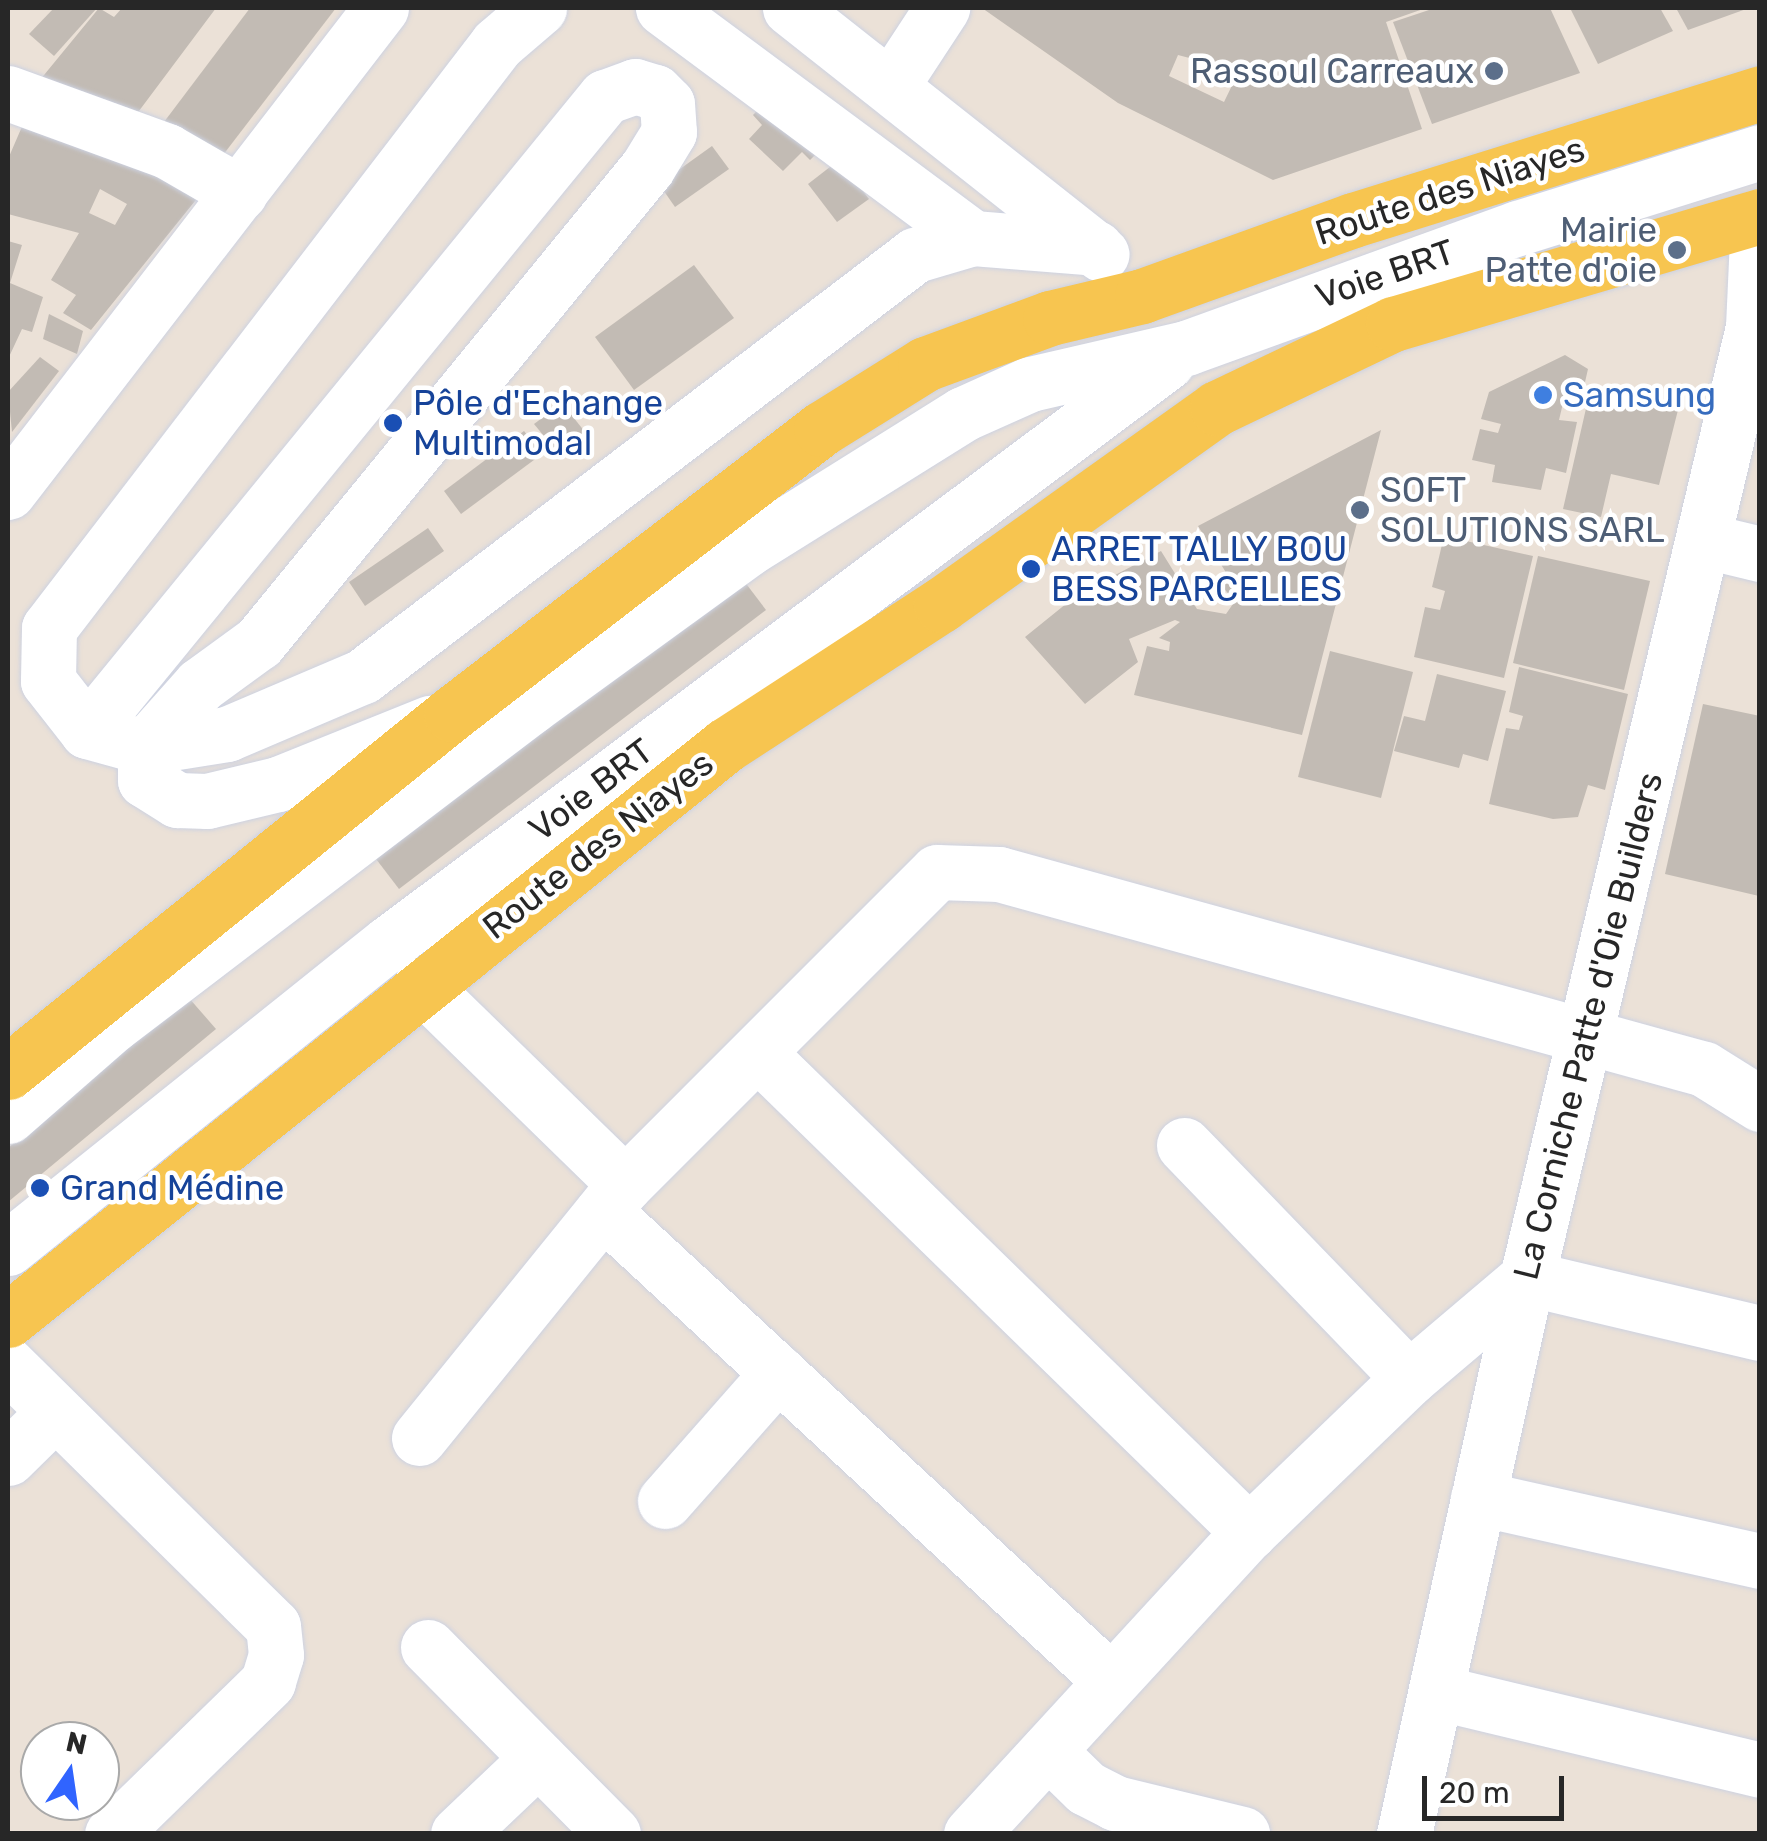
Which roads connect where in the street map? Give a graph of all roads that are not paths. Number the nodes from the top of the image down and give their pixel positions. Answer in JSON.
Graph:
{"nodes":[{"id":1,"x":381,"y":8,"type":"edge"},
{"id":2,"x":539,"y":8,"type":"edge"},
{"id":3,"x":663,"y":8,"type":"edge"},
{"id":4,"x":790,"y":8,"type":"edge"},
{"id":5,"x":942,"y":8,"type":"edge"},
{"id":6,"x":893,"y":84,"type":"junction"},
{"id":7,"x":1760,"y":93,"type":"edge"},
{"id":8,"x":12,"y":105,"type":"edge"},
{"id":9,"x":1760,"y":152,"type":"edge"},
{"id":10,"x":240,"y":194,"type":"junction"},
{"id":11,"x":1759,"y":216,"type":"edge"},
{"id":12,"x":973,"y":238,"type":"junction"},
{"id":13,"x":1096,"y":248,"type":"junction"},
{"id":14,"x":1142,"y":296,"type":"junction"},
{"id":15,"x":1756,"y":328,"type":"edge"},
{"id":16,"x":1186,"y":348,"type":"junction"},
{"id":17,"x":1217,"y":408,"type":"junction"},
{"id":18,"x":8,"y":492,"type":"edge"},
{"id":19,"x":1706,"y":541,"type":"junction"},
{"id":20,"x":1760,"y":554,"type":"edge"},
{"id":21,"x":451,"y":714,"type":"junction"},
{"id":22,"x":86,"y":731,"type":"junction"},
{"id":23,"x":145,"y":747,"type":"junction"},
{"id":24,"x":421,"y":986,"type":"junction"},
{"id":25,"x":1584,"y":1040,"type":"junction"},
{"id":26,"x":761,"y":1056,"type":"junction"},
{"id":27,"x":8,"y":1072,"type":"edge"},
{"id":28,"x":1760,"y":1104,"type":"edge"},
{"id":29,"x":8,"y":1116,"type":"edge"},
{"id":30,"x":1184,"y":1145,"type":"dead end"},
{"id":31,"x":614,"y":1198,"type":"junction"},
{"id":32,"x":8,"y":1248,"type":"edge"},
{"id":33,"x":1526,"y":1278,"type":"junction"},
{"id":34,"x":8,"y":1320,"type":"edge"},
{"id":35,"x":1760,"y":1333,"type":"edge"},
{"id":36,"x":8,"y":1364,"type":"edge"},
{"id":37,"x":778,"y":1373,"type":"junction"},
{"id":38,"x":1410,"y":1378,"type":"junction"},
{"id":39,"x":53,"y":1414,"type":"junction"},
{"id":40,"x":419,"y":1438,"type":"dead end"},
{"id":41,"x":8,"y":1458,"type":"edge"},
{"id":42,"x":1478,"y":1498,"type":"junction"},
{"id":43,"x":665,"y":1502,"type":"dead end"},
{"id":44,"x":1249,"y":1532,"type":"junction"},
{"id":45,"x":1760,"y":1562,"type":"edge"},
{"id":46,"x":428,"y":1647,"type":"dead end"},
{"id":47,"x":1111,"y":1681,"type":"junction"},
{"id":48,"x":1436,"y":1692,"type":"junction"},
{"id":49,"x":1048,"y":1750,"type":"junction"},
{"id":50,"x":538,"y":1758,"type":"junction"},
{"id":51,"x":1760,"y":1770,"type":"edge"},
{"id":52,"x":974,"y":1833,"type":"edge"},
{"id":53,"x":112,"y":1834,"type":"edge"},
{"id":54,"x":458,"y":1834,"type":"edge"},
{"id":55,"x":613,"y":1834,"type":"edge"},
{"id":56,"x":1242,"y":1834,"type":"edge"},
{"id":57,"x":1404,"y":1834,"type":"edge"}],
"edges":[{"from":1,"to":10,"type":"street"},
{"from":2,"to":22,"type":"street"},
{"from":3,"to":12,"type":"street"},
{"from":4,"to":6,"type":"street"},
{"from":5,"to":6,"type":"street"},
{"from":6,"to":13,"type":"street"},
{"from":7,"to":14,"type":"main road","name":"Route des Niayes"},
{"from":8,"to":10,"type":"street"},
{"from":9,"to":16,"type":"street","name":"Voie BRT"},
{"from":10,"to":18,"type":"street"},
{"from":11,"to":15,"type":"street","name":"La Corniche Patte d'Oie Builders"},
{"from":11,"to":17,"type":"main road","name":"Route des Niayes"},
{"from":12,"to":13,"type":"street"},
{"from":12,"to":23,"type":"street"},
{"from":13,"to":14,"type":"street"},
{"from":14,"to":16,"type":"street"},
{"from":14,"to":21,"type":"main road","name":"Route des Niayes"},
{"from":15,"to":19,"type":"street","name":"La Corniche Patte d'Oie Builders"},
{"from":16,"to":17,"type":"street"},
{"from":16,"to":29,"type":"street","name":"Voie BRT"},
{"from":16,"to":32,"type":"street","name":"Voie BRT"},
{"from":17,"to":24,"type":"main road","name":"Route des Niayes"},
{"from":19,"to":20,"type":"street"},
{"from":19,"to":25,"type":"street","name":"La Corniche Patte d'Oie Builders"},
{"from":21,"to":23,"type":"street"},
{"from":21,"to":27,"type":"main road","name":"Route des Niayes"},
{"from":22,"to":23,"type":"street"},
{"from":22,"to":23,"type":"street"},
{"from":24,"to":31,"type":"street"},
{"from":24,"to":34,"type":"main road","name":"Route des Niayes"},
{"from":25,"to":26,"type":"street"},
{"from":25,"to":28,"type":"street"},
{"from":25,"to":33,"type":"street","name":"La Corniche Patte d'Oie Builders"},
{"from":26,"to":31,"type":"street"},
{"from":26,"to":44,"type":"street"},
{"from":30,"to":38,"type":"street"},
{"from":31,"to":37,"type":"street"},
{"from":31,"to":40,"type":"street"},
{"from":33,"to":35,"type":"street"},
{"from":33,"to":38,"type":"street"},
{"from":33,"to":42,"type":"street","name":"La Corniche Patte d'Oie Builders"},
{"from":36,"to":39,"type":"street"},
{"from":37,"to":43,"type":"street"},
{"from":37,"to":47,"type":"street"},
{"from":38,"to":44,"type":"street"},
{"from":39,"to":41,"type":"street"},
{"from":39,"to":53,"type":"street"},
{"from":42,"to":45,"type":"street"},
{"from":42,"to":48,"type":"street","name":"La Corniche Patte d'Oie Builders"},
{"from":44,"to":47,"type":"street"},
{"from":46,"to":50,"type":"street"},
{"from":47,"to":49,"type":"street"},
{"from":48,"to":51,"type":"street"},
{"from":48,"to":57,"type":"street","name":"La Corniche Patte d'Oie Builders"},
{"from":49,"to":52,"type":"street"},
{"from":49,"to":56,"type":"street"},
{"from":50,"to":54,"type":"street"},
{"from":50,"to":55,"type":"street"}]}
